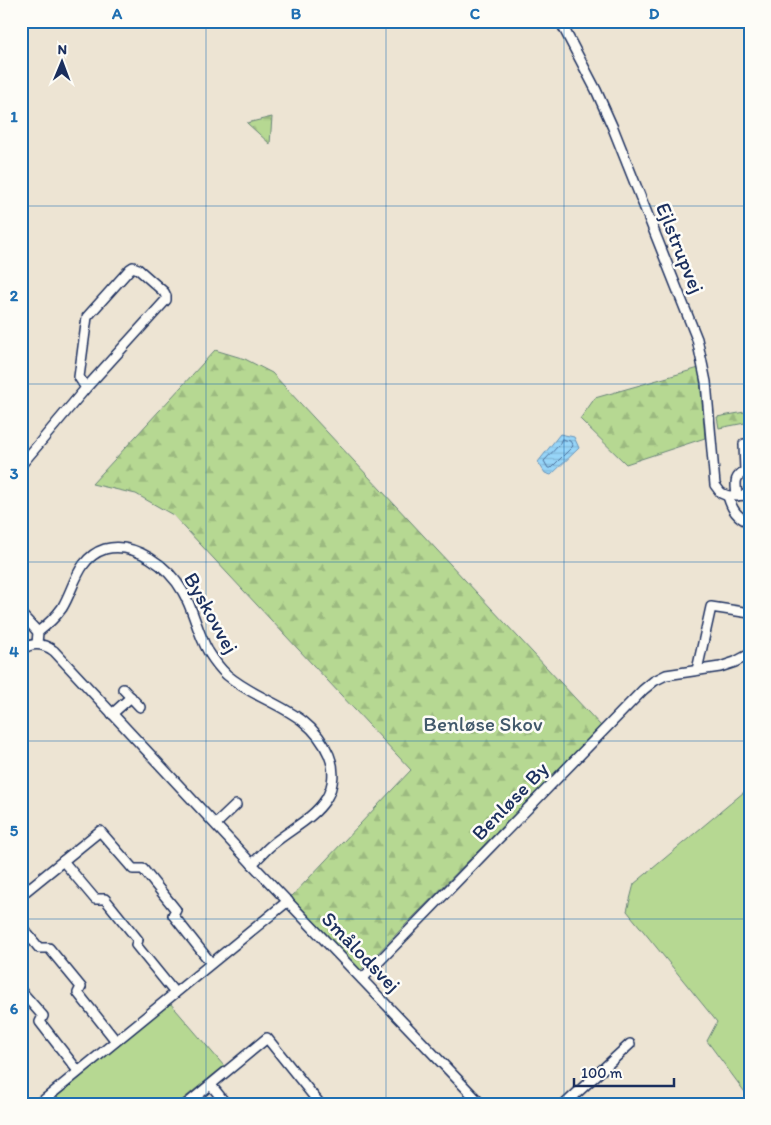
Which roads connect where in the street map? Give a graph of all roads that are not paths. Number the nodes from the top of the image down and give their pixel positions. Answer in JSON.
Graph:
{"nodes":[{"id":1,"x":560,"y":21,"type":"edge"},
{"id":2,"x":86,"y":388,"type":"junction"},
{"id":3,"x":744,"y":444,"type":"dead end"},
{"id":4,"x":21,"y":465,"type":"edge"},
{"id":5,"x":750,"y":495,"type":"edge"},
{"id":6,"x":732,"y":496,"type":"junction"},
{"id":7,"x":750,"y":523,"type":"edge"},
{"id":8,"x":750,"y":613,"type":"edge"},
{"id":9,"x":21,"y":614,"type":"edge"},
{"id":10,"x":38,"y":632,"type":"junction"},
{"id":11,"x":37,"y":644,"type":"junction"},
{"id":12,"x":21,"y":650,"type":"edge"},
{"id":13,"x":750,"y":654,"type":"edge"},
{"id":14,"x":697,"y":670,"type":"junction"},
{"id":15,"x":123,"y":690,"type":"dead end"},
{"id":16,"x":131,"y":697,"type":"junction"},
{"id":17,"x":140,"y":707,"type":"dead end"},
{"id":18,"x":112,"y":714,"type":"junction"},
{"id":19,"x":236,"y":805,"type":"dead end"},
{"id":20,"x":216,"y":824,"type":"junction"},
{"id":21,"x":63,"y":861,"type":"junction"},
{"id":22,"x":252,"y":864,"type":"junction"},
{"id":23,"x":21,"y":895,"type":"edge"},
{"id":24,"x":288,"y":900,"type":"junction"},
{"id":25,"x":21,"y":926,"type":"edge"},
{"id":26,"x":211,"y":963,"type":"junction"},
{"id":27,"x":362,"y":978,"type":"junction"},
{"id":28,"x":21,"y":990,"type":"edge"},
{"id":29,"x":175,"y":993,"type":"junction"},
{"id":30,"x":116,"y":1041,"type":"junction"},
{"id":31,"x":630,"y":1044,"type":"dead end"},
{"id":32,"x":78,"y":1071,"type":"junction"},
{"id":33,"x":211,"y":1085,"type":"junction"},
{"id":34,"x":39,"y":1104,"type":"edge"},
{"id":35,"x":187,"y":1104,"type":"edge"},
{"id":36,"x":226,"y":1104,"type":"edge"},
{"id":37,"x":320,"y":1104,"type":"edge"},
{"id":38,"x":481,"y":1104,"type":"edge"},
{"id":39,"x":565,"y":1104,"type":"edge"}],
"edges":[{"from":1,"to":6,"type":"street","name":"Ejlstrupvej"},
{"from":2,"to":2,"type":"street"},
{"from":2,"to":4,"type":"street"},
{"from":3,"to":6,"type":"street"},
{"from":5,"to":6,"type":"street"},
{"from":6,"to":7,"type":"street"},
{"from":8,"to":14,"type":"street"},
{"from":9,"to":10,"type":"street"},
{"from":10,"to":11,"type":"street"},
{"from":10,"to":22,"type":"street","name":"Byskovvej"},
{"from":11,"to":12,"type":"street"},
{"from":11,"to":18,"type":"street","name":"Smålodsvej"},
{"from":13,"to":14,"type":"street","name":"Benløse By"},
{"from":14,"to":27,"type":"street","name":"Benløse By"},
{"from":15,"to":16,"type":"street"},
{"from":16,"to":17,"type":"street"},
{"from":16,"to":18,"type":"street"},
{"from":18,"to":20,"type":"street","name":"Smålodsvej"},
{"from":19,"to":20,"type":"street"},
{"from":20,"to":22,"type":"street","name":"Smålodsvej"},
{"from":21,"to":23,"type":"street"},
{"from":21,"to":26,"type":"street"},
{"from":21,"to":29,"type":"street"},
{"from":22,"to":24,"type":"street","name":"Smålodsvej"},
{"from":24,"to":26,"type":"street"},
{"from":24,"to":27,"type":"street","name":"Smålodsvej"},
{"from":25,"to":30,"type":"street"},
{"from":26,"to":29,"type":"street"},
{"from":27,"to":38,"type":"street","name":"Smålodsvej"},
{"from":28,"to":32,"type":"street"},
{"from":29,"to":30,"type":"street"},
{"from":30,"to":32,"type":"street"},
{"from":31,"to":39,"type":"street"},
{"from":32,"to":34,"type":"street"},
{"from":33,"to":35,"type":"street"},
{"from":33,"to":36,"type":"street"},
{"from":33,"to":37,"type":"street"}]}
